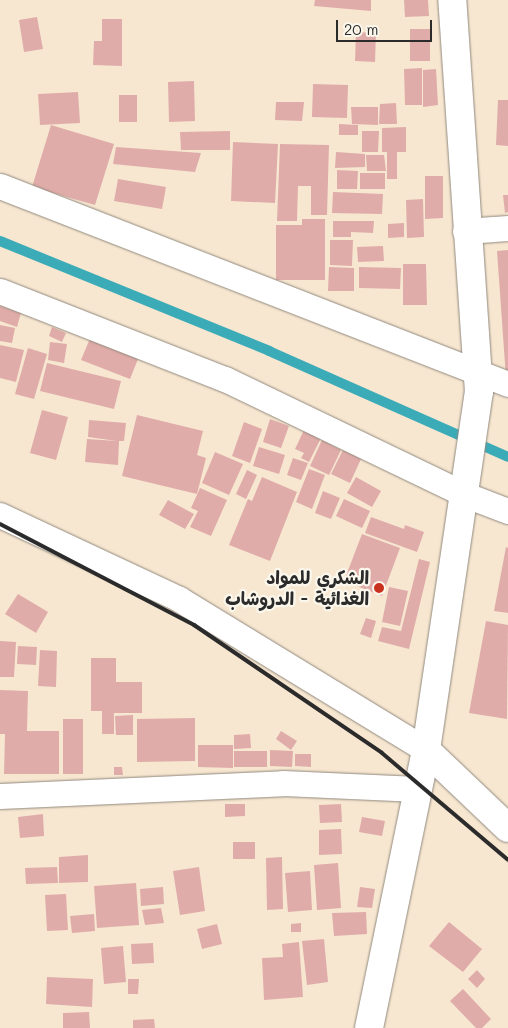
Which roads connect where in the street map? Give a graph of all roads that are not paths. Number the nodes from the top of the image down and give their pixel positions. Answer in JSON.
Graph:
{"nodes":[{"id":1,"x":452,"y":0,"type":"edge"},
{"id":2,"x":0,"y":186,"type":"edge"},
{"id":3,"x":508,"y":228,"type":"edge"},
{"id":4,"x":465,"y":231,"type":"junction"},
{"id":5,"x":0,"y":291,"type":"edge"},
{"id":6,"x":478,"y":382,"type":"junction"},
{"id":7,"x":508,"y":384,"type":"edge"},
{"id":8,"x":467,"y":485,"type":"junction"},
{"id":9,"x":508,"y":511,"type":"edge"},
{"id":10,"x":0,"y":515,"type":"edge"},
{"id":11,"x":426,"y":750,"type":"junction"},
{"id":12,"x":418,"y":789,"type":"junction"},
{"id":13,"x":0,"y":796,"type":"edge"},
{"id":14,"x":508,"y":828,"type":"edge"},
{"id":15,"x":369,"y":1028,"type":"edge"}],
"edges":[{"from":1,"to":4,"type":"street"},
{"from":2,"to":6,"type":"street"},
{"from":3,"to":4,"type":"street"},
{"from":4,"to":6,"type":"street"},
{"from":5,"to":8,"type":"street"},
{"from":6,"to":7,"type":"street"},
{"from":6,"to":8,"type":"street"},
{"from":8,"to":9,"type":"street"},
{"from":8,"to":11,"type":"street"},
{"from":10,"to":11,"type":"street"},
{"from":11,"to":12,"type":"street"},
{"from":11,"to":14,"type":"street"},
{"from":12,"to":13,"type":"street"},
{"from":12,"to":15,"type":"street"}]}
